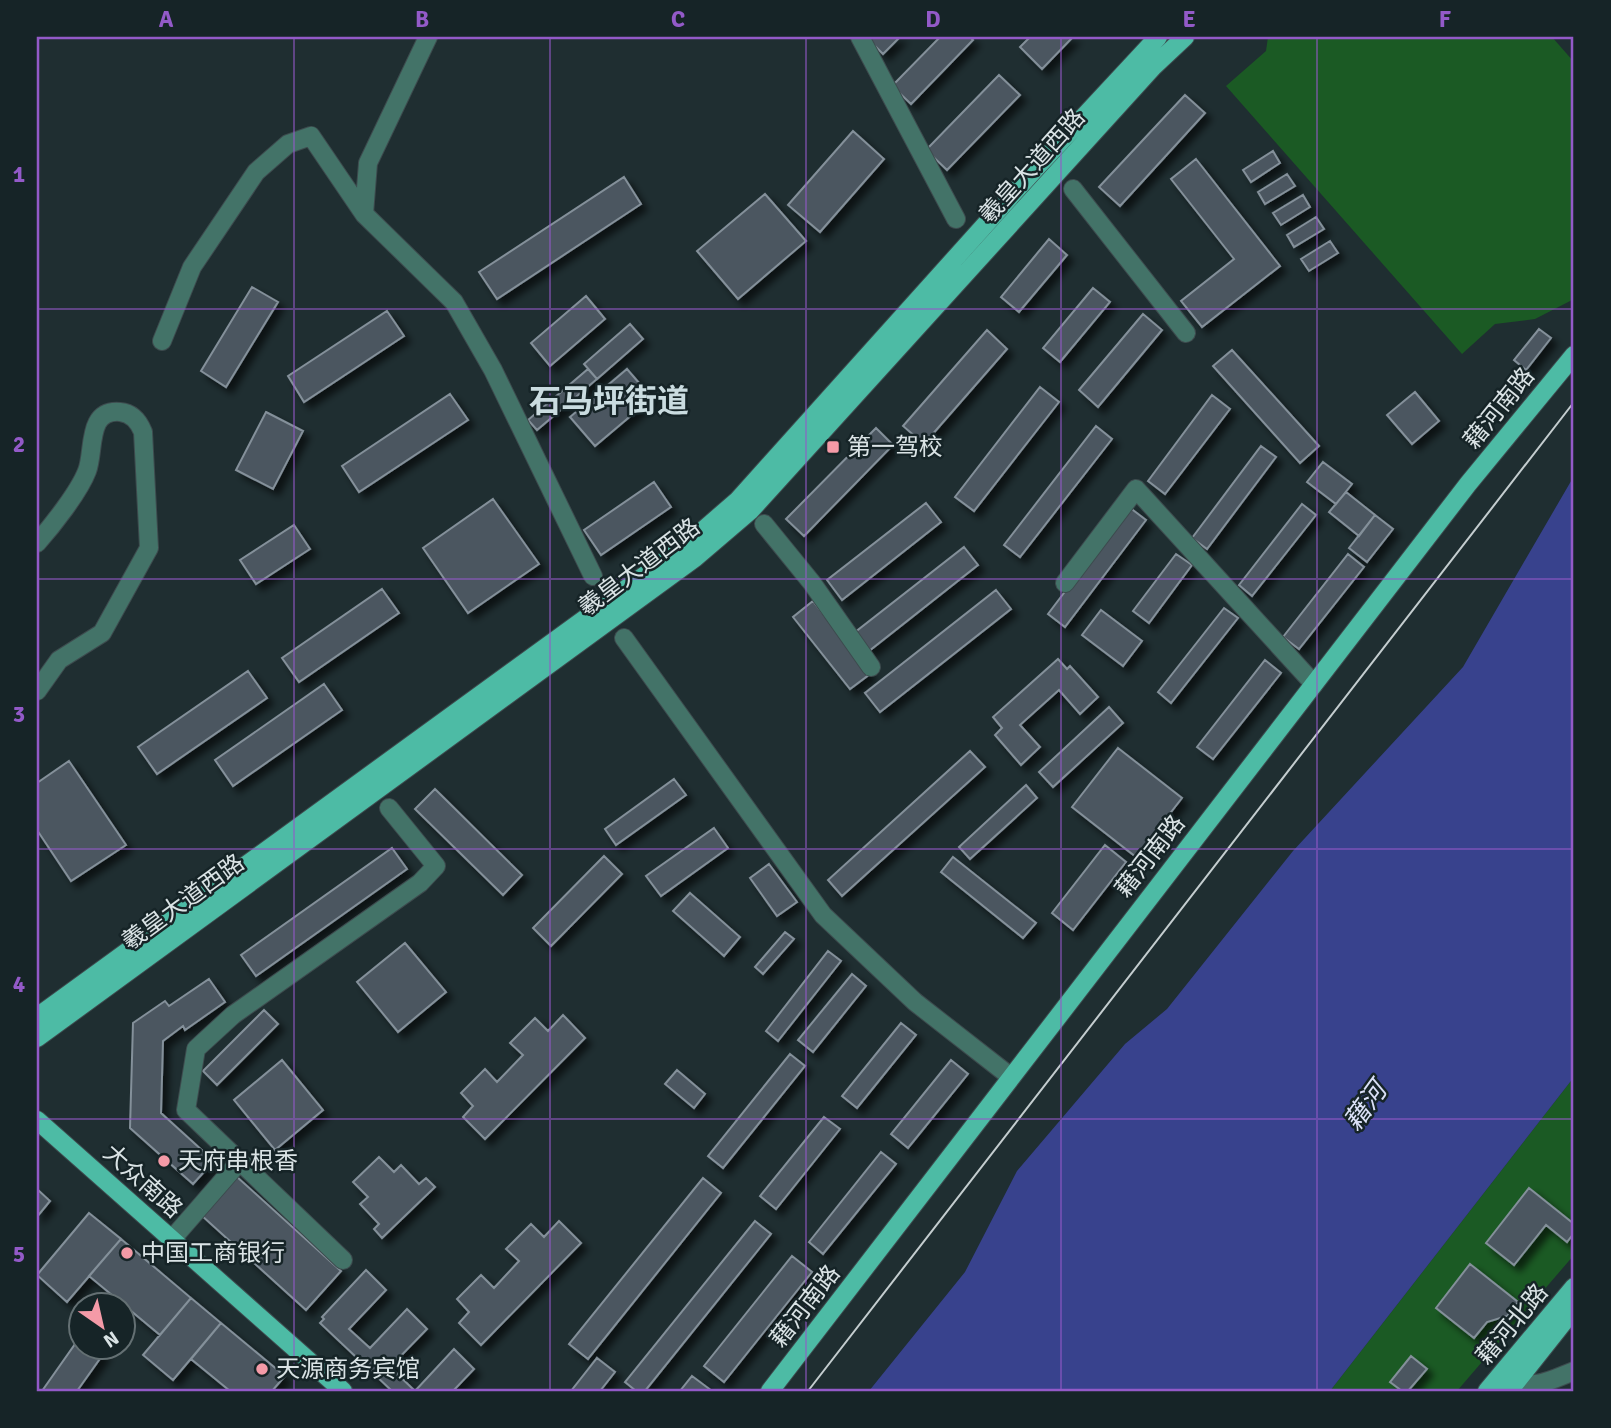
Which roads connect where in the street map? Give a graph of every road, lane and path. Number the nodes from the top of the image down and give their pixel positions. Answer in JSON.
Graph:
{"nodes":[{"id":1,"x":428,"y":37,"type":"edge"},
{"id":2,"x":860,"y":37,"type":"edge"},
{"id":3,"x":1158,"y":37,"type":"edge"},
{"id":4,"x":1185,"y":37,"type":"edge"},
{"id":5,"x":1073,"y":189,"type":"dead end"},
{"id":6,"x":364,"y":214,"type":"junction"},
{"id":7,"x":956,"y":219,"type":"dead end"},
{"id":8,"x":1186,"y":333,"type":"dead end"},
{"id":9,"x":162,"y":341,"type":"dead end"},
{"id":10,"x":1574,"y":355,"type":"edge"},
{"id":11,"x":764,"y":524,"type":"dead end"},
{"id":12,"x":37,"y":542,"type":"edge"},
{"id":13,"x":593,"y":576,"type":"dead end"},
{"id":14,"x":1065,"y":583,"type":"dead end"},
{"id":15,"x":624,"y":638,"type":"dead end"},
{"id":16,"x":870,"y":667,"type":"dead end"},
{"id":17,"x":1314,"y":684,"type":"junction"},
{"id":18,"x":37,"y":691,"type":"edge"},
{"id":19,"x":389,"y":808,"type":"dead end"},
{"id":20,"x":37,"y":1017,"type":"edge"},
{"id":21,"x":37,"y":1038,"type":"edge"},
{"id":22,"x":1011,"y":1077,"type":"junction"},
{"id":23,"x":37,"y":1120,"type":"edge"},
{"id":24,"x":240,"y":1161,"type":"junction"},
{"id":25,"x":172,"y":1240,"type":"junction"},
{"id":26,"x":343,"y":1260,"type":"dead end"},
{"id":27,"x":1574,"y":1287,"type":"edge"},
{"id":28,"x":1574,"y":1309,"type":"edge"},
{"id":29,"x":1574,"y":1371,"type":"edge"},
{"id":30,"x":1509,"y":1383,"type":"edge"},
{"id":31,"x":342,"y":1391,"type":"edge"},
{"id":32,"x":770,"y":1391,"type":"edge"},
{"id":33,"x":1486,"y":1391,"type":"edge"}],
"edges":[{"from":1,"to":6,"type":"street"},
{"from":2,"to":7,"type":"street"},
{"from":3,"to":20,"type":"main road","name":"羲皇大道西路"},
{"from":4,"to":21,"type":"main road","name":"羲皇大道西路"},
{"from":5,"to":8,"type":"street"},
{"from":6,"to":9,"type":"street"},
{"from":6,"to":13,"type":"street"},
{"from":10,"to":17,"type":"main road","name":"藉河南路"},
{"from":11,"to":16,"type":"street"},
{"from":12,"to":18,"type":"street"},
{"from":14,"to":17,"type":"street"},
{"from":15,"to":22,"type":"street"},
{"from":17,"to":22,"type":"main road","name":"藉河南路"},
{"from":19,"to":24,"type":"street"},
{"from":22,"to":32,"type":"main road","name":"藉河南路"},
{"from":23,"to":25,"type":"main road","name":"大众南路"},
{"from":24,"to":25,"type":"street"},
{"from":24,"to":26,"type":"street"},
{"from":25,"to":31,"type":"main road","name":"大众南路"},
{"from":27,"to":30,"type":"main road","name":"藉河北路"},
{"from":28,"to":30,"type":"main road","name":"藉河北路"},
{"from":29,"to":30,"type":"street"},
{"from":30,"to":33,"type":"main road","name":"藉河北路"}]}
